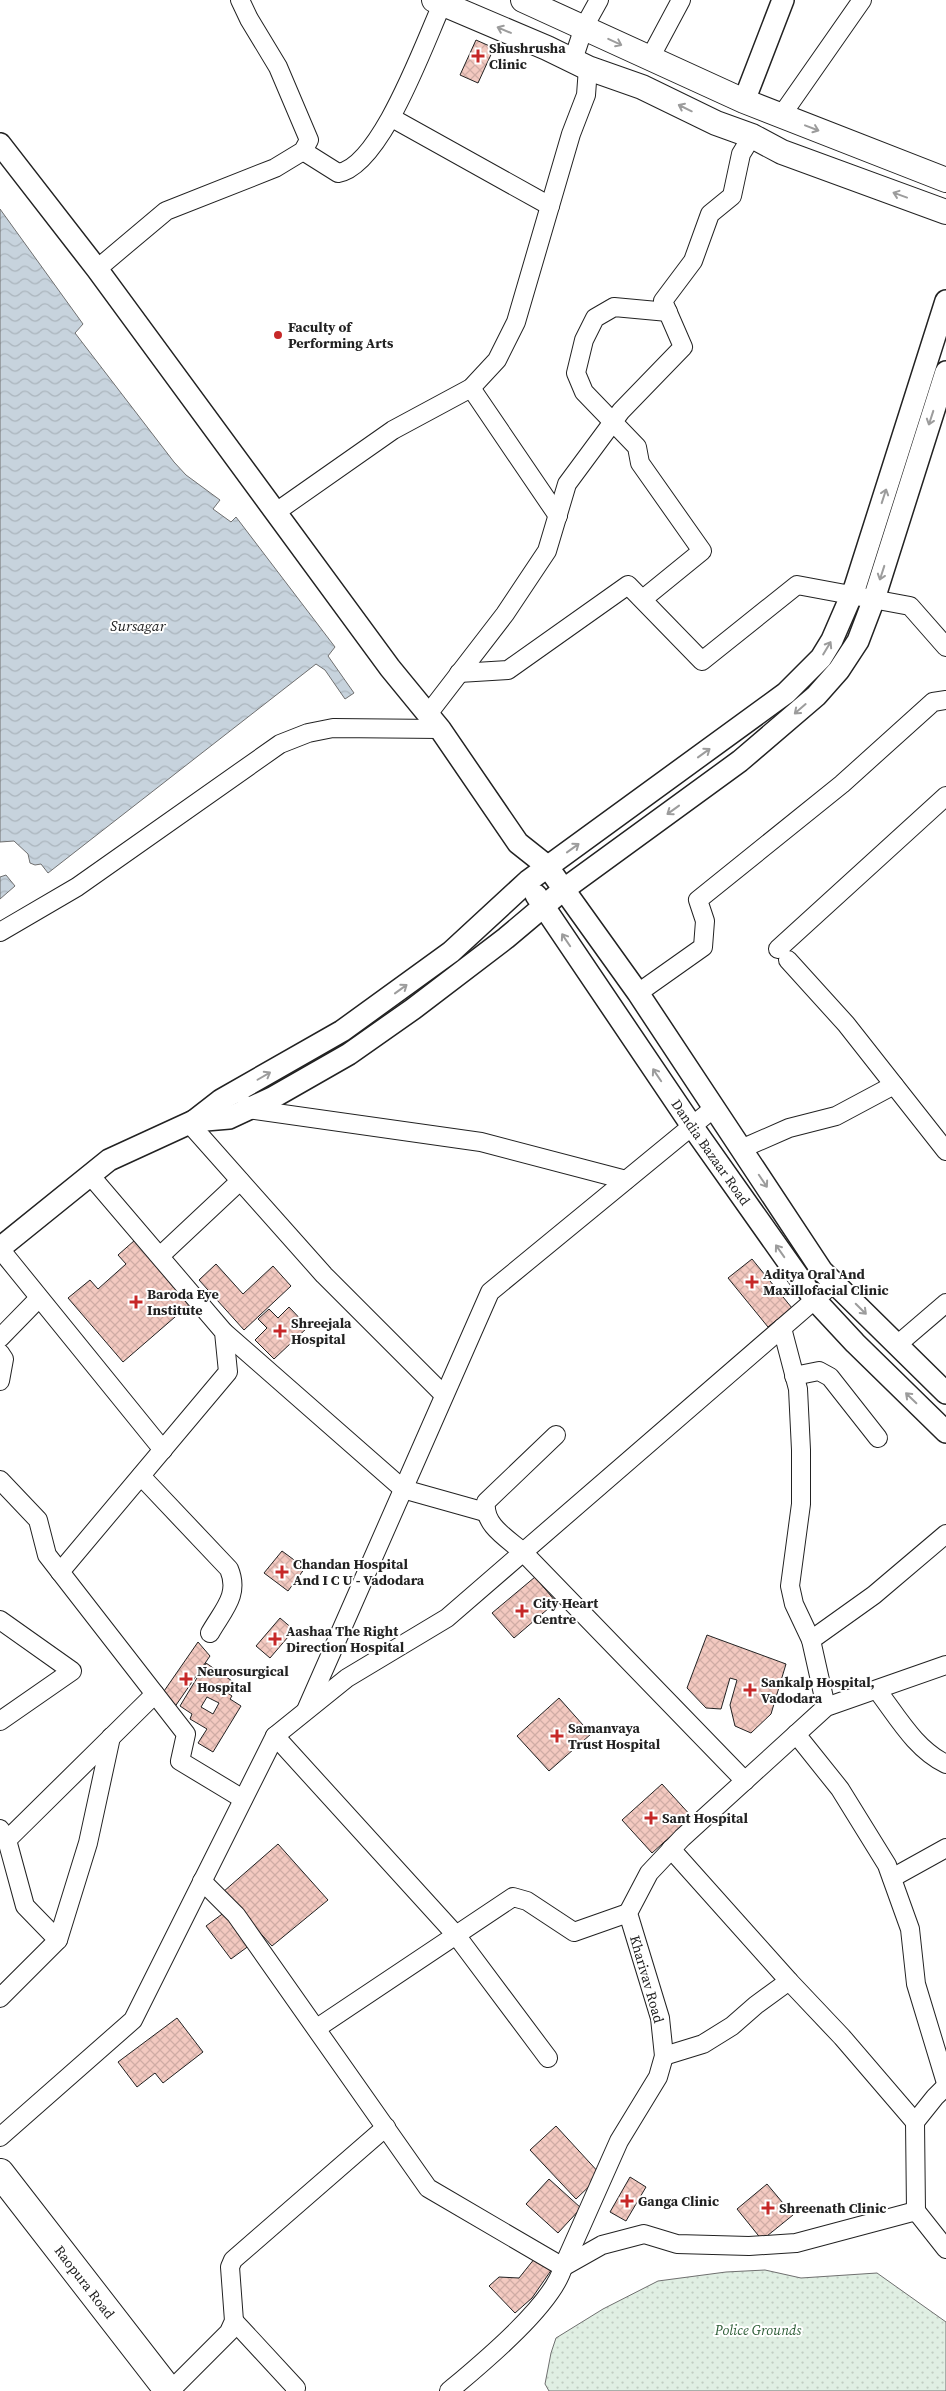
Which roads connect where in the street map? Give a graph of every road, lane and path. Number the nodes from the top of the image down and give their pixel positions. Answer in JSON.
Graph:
{"nodes":[{"id":1,"x":240,"y":0,"type":"edge"},
{"id":2,"x":523,"y":0,"type":"edge"},
{"id":3,"x":599,"y":0,"type":"edge"},
{"id":4,"x":681,"y":0,"type":"edge"},
{"id":5,"x":783,"y":0,"type":"edge"},
{"id":6,"x":862,"y":0,"type":"edge"},
{"id":7,"x":440,"y":1,"type":"edge"},
{"id":8,"x":584,"y":27,"type":"junction"},
{"id":9,"x":650,"y":58,"type":"junction"},
{"id":10,"x":580,"y":64,"type":"junction"},
{"id":11,"x":738,"y":98,"type":"junction"},
{"id":12,"x":782,"y":116,"type":"junction"},
{"id":13,"x":392,"y":118,"type":"junction"},
{"id":14,"x":716,"y":123,"type":"junction"},
{"id":15,"x":761,"y":141,"type":"junction"},
{"id":16,"x":0,"y":144,"type":"edge"},
{"id":17,"x":303,"y":151,"type":"junction"},
{"id":18,"x":946,"y":180,"type":"edge"},
{"id":19,"x":550,"y":206,"type":"junction"},
{"id":20,"x":946,"y":212,"type":"edge"},
{"id":21,"x":97,"y":269,"type":"junction"},
{"id":22,"x":946,"y":301,"type":"edge"},
{"id":23,"x":668,"y":312,"type":"junction"},
{"id":24,"x":946,"y":372,"type":"edge"},
{"id":25,"x":471,"y":388,"type":"junction"},
{"id":26,"x":614,"y":421,"type":"junction"},
{"id":27,"x":276,"y":512,"type":"junction"},
{"id":28,"x":558,"y":516,"type":"junction"},
{"id":29,"x":852,"y":594,"type":"junction"},
{"id":30,"x":643,"y":599,"type":"junction"},
{"id":31,"x":874,"y":599,"type":"junction"},
{"id":32,"x":946,"y":647,"type":"edge"},
{"id":33,"x":459,"y":673,"type":"junction"},
{"id":34,"x":946,"y":700,"type":"edge"},
{"id":35,"x":434,"y":721,"type":"junction"},
{"id":36,"x":946,"y":796,"type":"edge"},
{"id":37,"x":518,"y":843,"type":"junction"},
{"id":38,"x":547,"y":866,"type":"junction"},
{"id":39,"x":528,"y":881,"type":"junction"},
{"id":40,"x":563,"y":890,"type":"junction"},
{"id":41,"x":544,"y":907,"type":"junction"},
{"id":42,"x":0,"y":932,"type":"edge"},
{"id":43,"x":638,"y":993,"type":"junction"},
{"id":44,"x":894,"y":1084,"type":"junction"},
{"id":45,"x":244,"y":1100,"type":"junction"},
{"id":46,"x":714,"y":1108,"type":"junction"},
{"id":47,"x":191,"y":1122,"type":"junction"},
{"id":48,"x":692,"y":1126,"type":"junction"},
{"id":49,"x":741,"y":1149,"type":"junction"},
{"id":50,"x":946,"y":1151,"type":"edge"},
{"id":51,"x":90,"y":1176,"type":"junction"},
{"id":52,"x":626,"y":1180,"type":"junction"},
{"id":53,"x":240,"y":1181,"type":"junction"},
{"id":54,"x":0,"y":1249,"type":"edge"},
{"id":55,"x":160,"y":1256,"type":"junction"},
{"id":56,"x":834,"y":1283,"type":"junction"},
{"id":57,"x":39,"y":1298,"type":"junction"},
{"id":58,"x":815,"y":1300,"type":"junction"},
{"id":59,"x":946,"y":1303,"type":"edge"},
{"id":60,"x":782,"y":1328,"type":"junction"},
{"id":61,"x":224,"y":1332,"type":"junction"},
{"id":62,"x":0,"y":1338,"type":"edge"},
{"id":63,"x":897,"y":1345,"type":"junction"},
{"id":64,"x":0,"y":1353,"type":"edge"},
{"id":65,"x":794,"y":1376,"type":"junction"},
{"id":66,"x":0,"y":1381,"type":"edge"},
{"id":67,"x":946,"y":1393,"type":"edge"},
{"id":68,"x":444,"y":1395,"type":"junction"},
{"id":69,"x":946,"y":1432,"type":"edge"},
{"id":70,"x":556,"y":1435,"type":"dead end"},
{"id":71,"x":878,"y":1438,"type":"dead end"},
{"id":72,"x":163,"y":1450,"type":"junction"},
{"id":73,"x":141,"y":1476,"type":"junction"},
{"id":74,"x":0,"y":1480,"type":"edge"},
{"id":75,"x":403,"y":1489,"type":"junction"},
{"id":76,"x":485,"y":1512,"type":"junction"},
{"id":77,"x":946,"y":1534,"type":"edge"},
{"id":78,"x":523,"y":1552,"type":"junction"},
{"id":79,"x":60,"y":1572,"type":"junction"},
{"id":80,"x":0,"y":1620,"type":"edge"},
{"id":81,"x":210,"y":1633,"type":"dead end"},
{"id":82,"x":811,"y":1640,"type":"junction"},
{"id":83,"x":946,"y":1665,"type":"edge"},
{"id":84,"x":877,"y":1690,"type":"junction"},
{"id":85,"x":155,"y":1694,"type":"junction"},
{"id":86,"x":826,"y":1707,"type":"junction"},
{"id":87,"x":306,"y":1711,"type":"junction"},
{"id":88,"x":0,"y":1721,"type":"edge"},
{"id":89,"x":796,"y":1734,"type":"junction"},
{"id":90,"x":274,"y":1736,"type":"junction"},
{"id":91,"x":111,"y":1737,"type":"junction"},
{"id":92,"x":946,"y":1764,"type":"edge"},
{"id":93,"x":744,"y":1781,"type":"junction"},
{"id":94,"x":243,"y":1799,"type":"junction"},
{"id":95,"x":3,"y":1834,"type":"edge"},
{"id":96,"x":946,"y":1848,"type":"edge"},
{"id":97,"x":671,"y":1849,"type":"junction"},
{"id":98,"x":892,"y":1878,"type":"junction"},
{"id":99,"x":202,"y":1881,"type":"junction"},
{"id":100,"x":628,"y":1912,"type":"junction"},
{"id":101,"x":456,"y":1935,"type":"junction"},
{"id":102,"x":58,"y":1940,"type":"junction"},
{"id":103,"x":789,"y":1981,"type":"junction"},
{"id":104,"x":0,"y":1998,"type":"edge"},
{"id":105,"x":317,"y":2028,"type":"junction"},
{"id":106,"x":664,"y":2056,"type":"junction"},
{"id":107,"x":548,"y":2058,"type":"dead end"},
{"id":108,"x":946,"y":2085,"type":"edge"},
{"id":109,"x":915,"y":2122,"type":"junction"},
{"id":110,"x":386,"y":2127,"type":"junction"},
{"id":111,"x":0,"y":2137,"type":"edge"},
{"id":112,"x":2,"y":2179,"type":"edge"},
{"id":113,"x":916,"y":2212,"type":"junction"},
{"id":114,"x":946,"y":2249,"type":"edge"},
{"id":115,"x":563,"y":2267,"type":"junction"},
{"id":116,"x":234,"y":2321,"type":"junction"},
{"id":117,"x":170,"y":2391,"type":"edge"},
{"id":118,"x":295,"y":2391,"type":"edge"},
{"id":119,"x":449,"y":2391,"type":"edge"}],
"edges":[{"from":1,"to":17,"type":"street"},
{"from":2,"to":8,"type":"main road"},
{"from":3,"to":8,"type":"street"},
{"from":4,"to":9,"type":"street"},
{"from":5,"to":11,"type":"street"},
{"from":6,"to":12,"type":"street"},
{"from":10,"to":7,"type":"main road","one_way":true},
{"from":7,"to":13,"type":"street"},
{"from":8,"to":9,"type":"main road","one_way":true},
{"from":8,"to":10,"type":"street"},
{"from":9,"to":11,"type":"main road"},
{"from":14,"to":10,"type":"main road","one_way":true},
{"from":10,"to":19,"type":"street"},
{"from":11,"to":12,"type":"main road"},
{"from":11,"to":14,"type":"main road"},
{"from":12,"to":15,"type":"main road"},
{"from":12,"to":18,"type":"main road","one_way":true},
{"from":13,"to":17,"type":"street"},
{"from":13,"to":19,"type":"street"},
{"from":14,"to":15,"type":"main road"},
{"from":20,"to":15,"type":"main road","one_way":true},
{"from":15,"to":23,"type":"street"},
{"from":16,"to":21,"type":"street"},
{"from":17,"to":21,"type":"street"},
{"from":19,"to":25,"type":"street"},
{"from":21,"to":27,"type":"street"},
{"from":29,"to":22,"type":"street","one_way":true},
{"from":23,"to":26,"type":"street"},
{"from":23,"to":26,"type":"street"},
{"from":24,"to":31,"type":"street","one_way":true},
{"from":25,"to":27,"type":"street"},
{"from":25,"to":28,"type":"street"},
{"from":26,"to":28,"type":"street"},
{"from":26,"to":30,"type":"street"},
{"from":27,"to":35,"type":"street"},
{"from":28,"to":33,"type":"street"},
{"from":29,"to":30,"type":"street"},
{"from":29,"to":31,"type":"street"},
{"from":38,"to":29,"type":"street","one_way":true},
{"from":30,"to":33,"type":"street"},
{"from":31,"to":32,"type":"street"},
{"from":31,"to":40,"type":"street","one_way":true},
{"from":33,"to":35,"type":"street"},
{"from":34,"to":43,"type":"street"},
{"from":35,"to":37,"type":"street"},
{"from":35,"to":42,"type":"street"},
{"from":36,"to":44,"type":"street"},
{"from":37,"to":38,"type":"street","name":"Dandia Bazaar Road"},
{"from":37,"to":39,"type":"street","name":"Dandia Bazaar Road"},
{"from":38,"to":39,"type":"street"},
{"from":38,"to":40,"type":"street","name":"Dandia Bazaar Road"},
{"from":39,"to":41,"type":"street","name":"Dandia Bazaar Road"},
{"from":45,"to":39,"type":"street","one_way":true},
{"from":40,"to":41,"type":"street"},
{"from":40,"to":43,"type":"street","name":"Dandia Bazaar Road"},
{"from":41,"to":45,"type":"street"},
{"from":48,"to":41,"type":"street","name":"Dandia Bazaar Road","one_way":true},
{"from":43,"to":46,"type":"street","name":"Dandia Bazaar Road"},
{"from":44,"to":49,"type":"street"},
{"from":44,"to":50,"type":"street"},
{"from":45,"to":47,"type":"street"},
{"from":45,"to":52,"type":"street"},
{"from":46,"to":48,"type":"street"},
{"from":46,"to":49,"type":"street","name":"Dandia Bazaar Road"},
{"from":47,"to":51,"type":"street"},
{"from":47,"to":53,"type":"street"},
{"from":48,"to":52,"type":"street"},
{"from":58,"to":48,"type":"street","name":"Dandia Bazaar Road","one_way":true},
{"from":49,"to":56,"type":"street","name":"Dandia Bazaar Road","one_way":true},
{"from":51,"to":54,"type":"street"},
{"from":51,"to":55,"type":"street"},
{"from":52,"to":68,"type":"street"},
{"from":53,"to":55,"type":"street"},
{"from":53,"to":68,"type":"street"},
{"from":54,"to":57,"type":"street"},
{"from":55,"to":61,"type":"street"},
{"from":56,"to":58,"type":"street"},
{"from":56,"to":63,"type":"street","name":"Dandia Bazaar Road","one_way":true},
{"from":57,"to":62,"type":"street"},
{"from":57,"to":72,"type":"street"},
{"from":58,"to":60,"type":"street"},
{"from":69,"to":58,"type":"street","name":"Dandia Bazaar Road","one_way":true},
{"from":59,"to":63,"type":"street"},
{"from":60,"to":65,"type":"street"},
{"from":60,"to":78,"type":"street"},
{"from":61,"to":72,"type":"street"},
{"from":61,"to":75,"type":"street"},
{"from":63,"to":67,"type":"street","name":"Dandia Bazaar Road"},
{"from":64,"to":66,"type":"street"},
{"from":65,"to":71,"type":"street"},
{"from":65,"to":82,"type":"street"},
{"from":68,"to":75,"type":"street"},
{"from":70,"to":76,"type":"street"},
{"from":72,"to":73,"type":"street"},
{"from":73,"to":79,"type":"street"},
{"from":73,"to":81,"type":"street"},
{"from":74,"to":79,"type":"street"},
{"from":75,"to":76,"type":"street"},
{"from":75,"to":87,"type":"street"},
{"from":76,"to":78,"type":"street"},
{"from":77,"to":82,"type":"street"},
{"from":78,"to":87,"type":"street"},
{"from":78,"to":93,"type":"street"},
{"from":79,"to":85,"type":"street"},
{"from":80,"to":88,"type":"street"},
{"from":82,"to":86,"type":"street"},
{"from":83,"to":84,"type":"street"},
{"from":84,"to":86,"type":"street"},
{"from":84,"to":92,"type":"street"},
{"from":85,"to":91,"type":"street"},
{"from":85,"to":94,"type":"street"},
{"from":86,"to":89,"type":"street"},
{"from":87,"to":90,"type":"street"},
{"from":89,"to":93,"type":"street"},
{"from":89,"to":98,"type":"street"},
{"from":90,"to":94,"type":"street"},
{"from":90,"to":101,"type":"street"},
{"from":91,"to":95,"type":"street"},
{"from":91,"to":102,"type":"street"},
{"from":93,"to":97,"type":"street"},
{"from":94,"to":99,"type":"street"},
{"from":95,"to":102,"type":"street"},
{"from":96,"to":98,"type":"street"},
{"from":97,"to":100,"type":"street"},
{"from":97,"to":103,"type":"street"},
{"from":98,"to":108,"type":"street"},
{"from":99,"to":105,"type":"street"},
{"from":99,"to":111,"type":"street"},
{"from":100,"to":101,"type":"street"},
{"from":100,"to":106,"type":"street","name":"Kharivav Road"},
{"from":101,"to":105,"type":"street"},
{"from":101,"to":107,"type":"street"},
{"from":102,"to":104,"type":"street"},
{"from":103,"to":106,"type":"street"},
{"from":103,"to":109,"type":"street"},
{"from":105,"to":110,"type":"street"},
{"from":106,"to":115,"type":"street","name":"Kharivav Road"},
{"from":108,"to":109,"type":"street"},
{"from":109,"to":113,"type":"street"},
{"from":110,"to":115,"type":"street"},
{"from":110,"to":116,"type":"street"},
{"from":112,"to":117,"type":"main road","name":"Raopura Road"},
{"from":113,"to":114,"type":"street"},
{"from":113,"to":115,"type":"street"},
{"from":115,"to":119,"type":"street","name":"Kharivav Road"},
{"from":116,"to":117,"type":"street"},
{"from":116,"to":118,"type":"street"}]}
